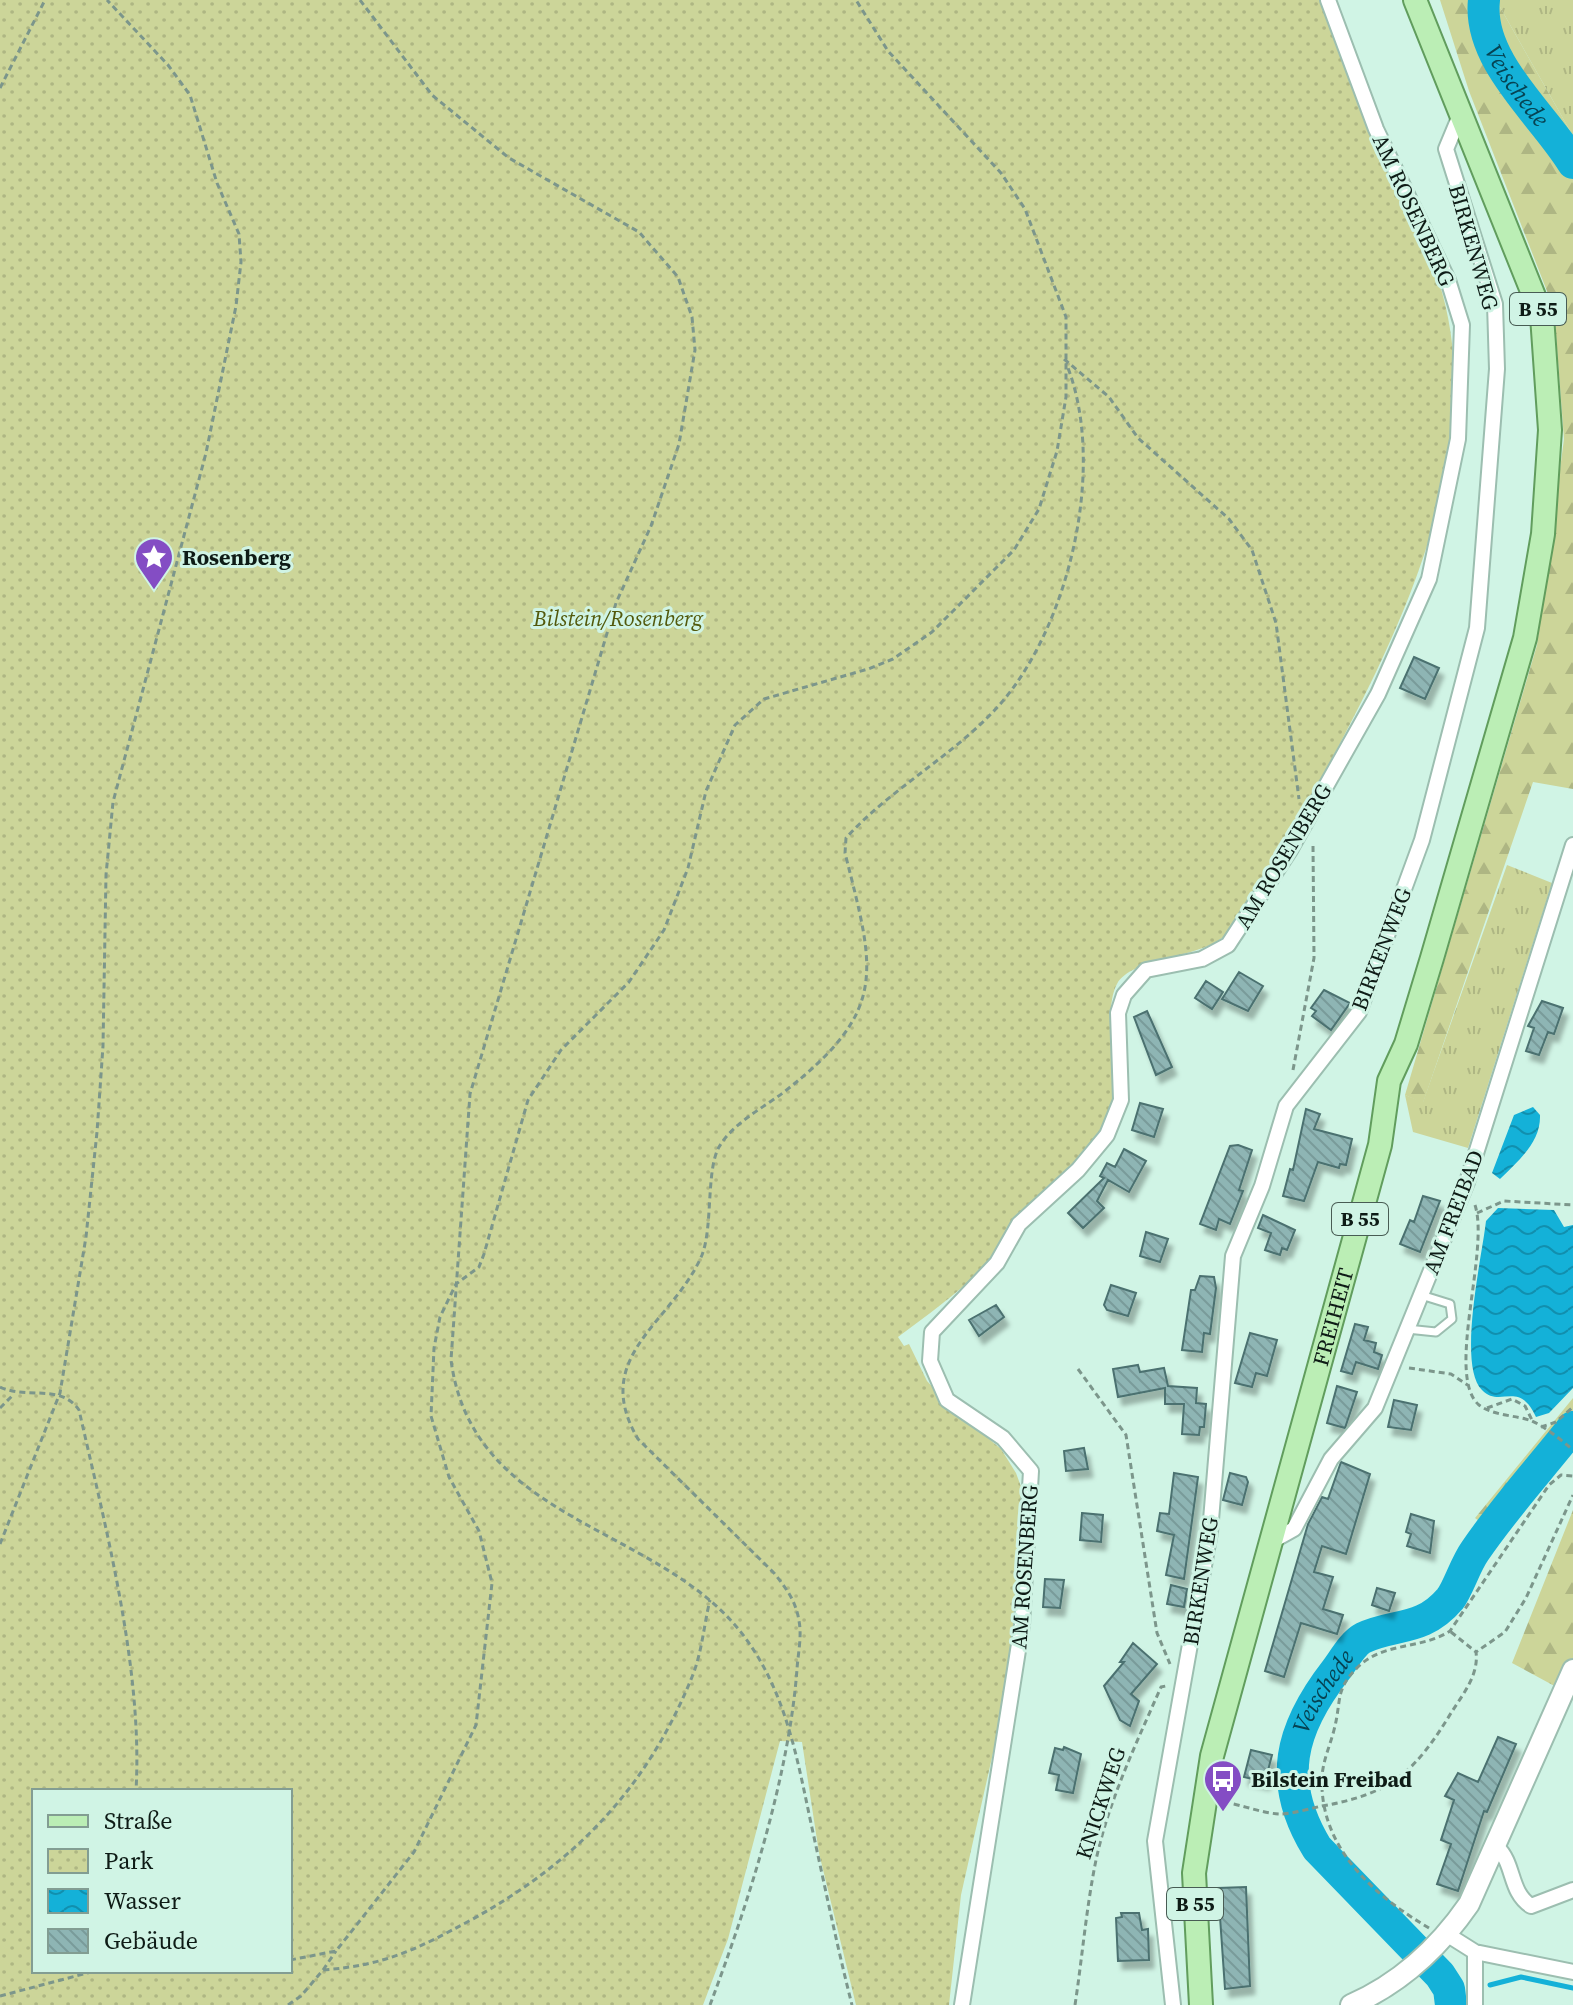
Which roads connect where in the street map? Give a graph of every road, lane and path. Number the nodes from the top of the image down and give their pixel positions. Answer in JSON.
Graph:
{"nodes":[{"id":1,"x":45,"y":0,"type":"edge"},
{"id":2,"x":107,"y":0,"type":"edge"},
{"id":3,"x":360,"y":0,"type":"edge"},
{"id":4,"x":856,"y":0,"type":"edge"},
{"id":5,"x":1328,"y":0,"type":"edge"},
{"id":6,"x":1415,"y":0,"type":"edge"},
{"id":7,"x":0,"y":88,"type":"edge"},
{"id":8,"x":1461,"y":113,"type":"junction"},
{"id":9,"x":1064,"y":359,"type":"junction"},
{"id":10,"x":1307,"y":820,"type":"junction"},
{"id":11,"x":1573,"y":845,"type":"edge"},
{"id":12,"x":1286,"y":1106,"type":"junction"},
{"id":13,"x":1467,"y":1182,"type":"junction"},
{"id":14,"x":1573,"y":1205,"type":"edge"},
{"id":15,"x":1477,"y":1213,"type":"junction"},
{"id":16,"x":456,"y":1284,"type":"junction"},
{"id":17,"x":1421,"y":1295,"type":"junction"},
{"id":18,"x":1407,"y":1329,"type":"junction"},
{"id":19,"x":1393,"y":1365,"type":"junction"},
{"id":20,"x":1078,"y":1369,"type":"dead end"},
{"id":21,"x":1469,"y":1386,"type":"junction"},
{"id":22,"x":0,"y":1387,"type":"edge"},
{"id":23,"x":60,"y":1393,"type":"junction"},
{"id":24,"x":14,"y":1394,"type":"junction"},
{"id":25,"x":1573,"y":1407,"type":"edge"},
{"id":26,"x":0,"y":1408,"type":"edge"},
{"id":27,"x":1487,"y":1408,"type":"junction"},
{"id":28,"x":1533,"y":1422,"type":"junction"},
{"id":29,"x":1541,"y":1427,"type":"junction"},
{"id":30,"x":1572,"y":1448,"type":"edge"},
{"id":31,"x":1573,"y":1476,"type":"edge"},
{"id":32,"x":1573,"y":1495,"type":"edge"},
{"id":33,"x":1269,"y":1543,"type":"junction"},
{"id":34,"x":0,"y":1544,"type":"edge"},
{"id":35,"x":710,"y":1600,"type":"junction"},
{"id":36,"x":1450,"y":1631,"type":"junction"},
{"id":37,"x":1476,"y":1652,"type":"junction"},
{"id":38,"x":1573,"y":1670,"type":"edge"},
{"id":39,"x":1184,"y":1679,"type":"junction"},
{"id":40,"x":790,"y":1724,"type":"junction"},
{"id":41,"x":136,"y":1789,"type":"edge"},
{"id":42,"x":1205,"y":1803,"type":"junction"},
{"id":43,"x":1324,"y":1806,"type":"junction"},
{"id":44,"x":1497,"y":1847,"type":"junction"},
{"id":45,"x":1573,"y":1890,"type":"edge"},
{"id":46,"x":1444,"y":1939,"type":"junction"},
{"id":47,"x":336,"y":1951,"type":"junction"},
{"id":48,"x":1475,"y":1952,"type":"junction"},
{"id":49,"x":292,"y":1960,"type":"edge"},
{"id":50,"x":323,"y":1970,"type":"junction"},
{"id":51,"x":1573,"y":1972,"type":"edge"},
{"id":52,"x":87,"y":1973,"type":"edge"},
{"id":53,"x":0,"y":1996,"type":"edge"},
{"id":54,"x":288,"y":2005,"type":"edge"},
{"id":55,"x":710,"y":2005,"type":"edge"},
{"id":56,"x":852,"y":2005,"type":"edge"},
{"id":57,"x":962,"y":2005,"type":"edge"},
{"id":58,"x":1075,"y":2005,"type":"edge"},
{"id":59,"x":1173,"y":2005,"type":"edge"},
{"id":60,"x":1201,"y":2005,"type":"edge"},
{"id":61,"x":1351,"y":2005,"type":"edge"},
{"id":62,"x":1475,"y":2005,"type":"edge"}],
"edges":[{"from":1,"to":7,"type":"path"},
{"from":2,"to":23,"type":"path"},
{"from":3,"to":16,"type":"path"},
{"from":4,"to":9,"type":"path"},
{"from":5,"to":10,"type":"street","name":"AM ROSENBERG"},
{"from":6,"to":8,"type":"main road","number":"B 55"},
{"from":8,"to":12,"type":"street","name":"BIRKENWEG"},
{"from":8,"to":33,"type":"main road","name":"FREIHEIT","number":"B 55"},
{"from":9,"to":10,"type":"path"},
{"from":9,"to":16,"type":"path"},
{"from":9,"to":40,"type":"path"},
{"from":10,"to":12,"type":"path"},
{"from":10,"to":57,"type":"street","name":"AM ROSENBERG"},
{"from":11,"to":13,"type":"street","name":"AM FREIBAD"},
{"from":12,"to":39,"type":"street","name":"BIRKENWEG"},
{"from":13,"to":15,"type":"path"},
{"from":13,"to":17,"type":"street","name":"AM FREIBAD"},
{"from":14,"to":15,"type":"path"},
{"from":15,"to":21,"type":"path"},
{"from":16,"to":35,"type":"path"},
{"from":16,"to":47,"type":"path"},
{"from":17,"to":18,"type":"street","name":"AM FREIBAD"},
{"from":17,"to":18,"type":"lane"},
{"from":18,"to":19,"type":"street","name":"AM FREIBAD"},
{"from":19,"to":21,"type":"path"},
{"from":19,"to":33,"type":"street","name":"AM FREIBAD"},
{"from":20,"to":39,"type":"path"},
{"from":21,"to":27,"type":"path"},
{"from":22,"to":24,"type":"path"},
{"from":23,"to":24,"type":"path"},
{"from":23,"to":34,"type":"path"},
{"from":23,"to":41,"type":"path"},
{"from":24,"to":26,"type":"path"},
{"from":25,"to":29,"type":"path"},
{"from":27,"to":28,"type":"path"},
{"from":27,"to":28,"type":"path"},
{"from":28,"to":29,"type":"path"},
{"from":29,"to":30,"type":"path"},
{"from":31,"to":36,"type":"path"},
{"from":32,"to":37,"type":"path"},
{"from":33,"to":42,"type":"main road","name":"FREIHEIT","number":"B 55"},
{"from":35,"to":40,"type":"path"},
{"from":35,"to":50,"type":"path"},
{"from":36,"to":37,"type":"path"},
{"from":36,"to":43,"type":"path"},
{"from":37,"to":43,"type":"path"},
{"from":38,"to":44,"type":"main road"},
{"from":39,"to":58,"type":"path","name":"KNICKWEG"},
{"from":39,"to":59,"type":"street","name":"BIRKENWEG"},
{"from":40,"to":55,"type":"path"},
{"from":40,"to":56,"type":"path"},
{"from":42,"to":43,"type":"path"},
{"from":42,"to":60,"type":"main road","name":"FREIHEIT","number":"B 55"},
{"from":43,"to":46,"type":"path"},
{"from":44,"to":45,"type":"street"},
{"from":44,"to":46,"type":"main road"},
{"from":46,"to":48,"type":"street"},
{"from":46,"to":61,"type":"main road"},
{"from":47,"to":49,"type":"path"},
{"from":47,"to":50,"type":"path"},
{"from":48,"to":51,"type":"street"},
{"from":48,"to":62,"type":"street"},
{"from":50,"to":54,"type":"path"},
{"from":52,"to":53,"type":"path"}]}
